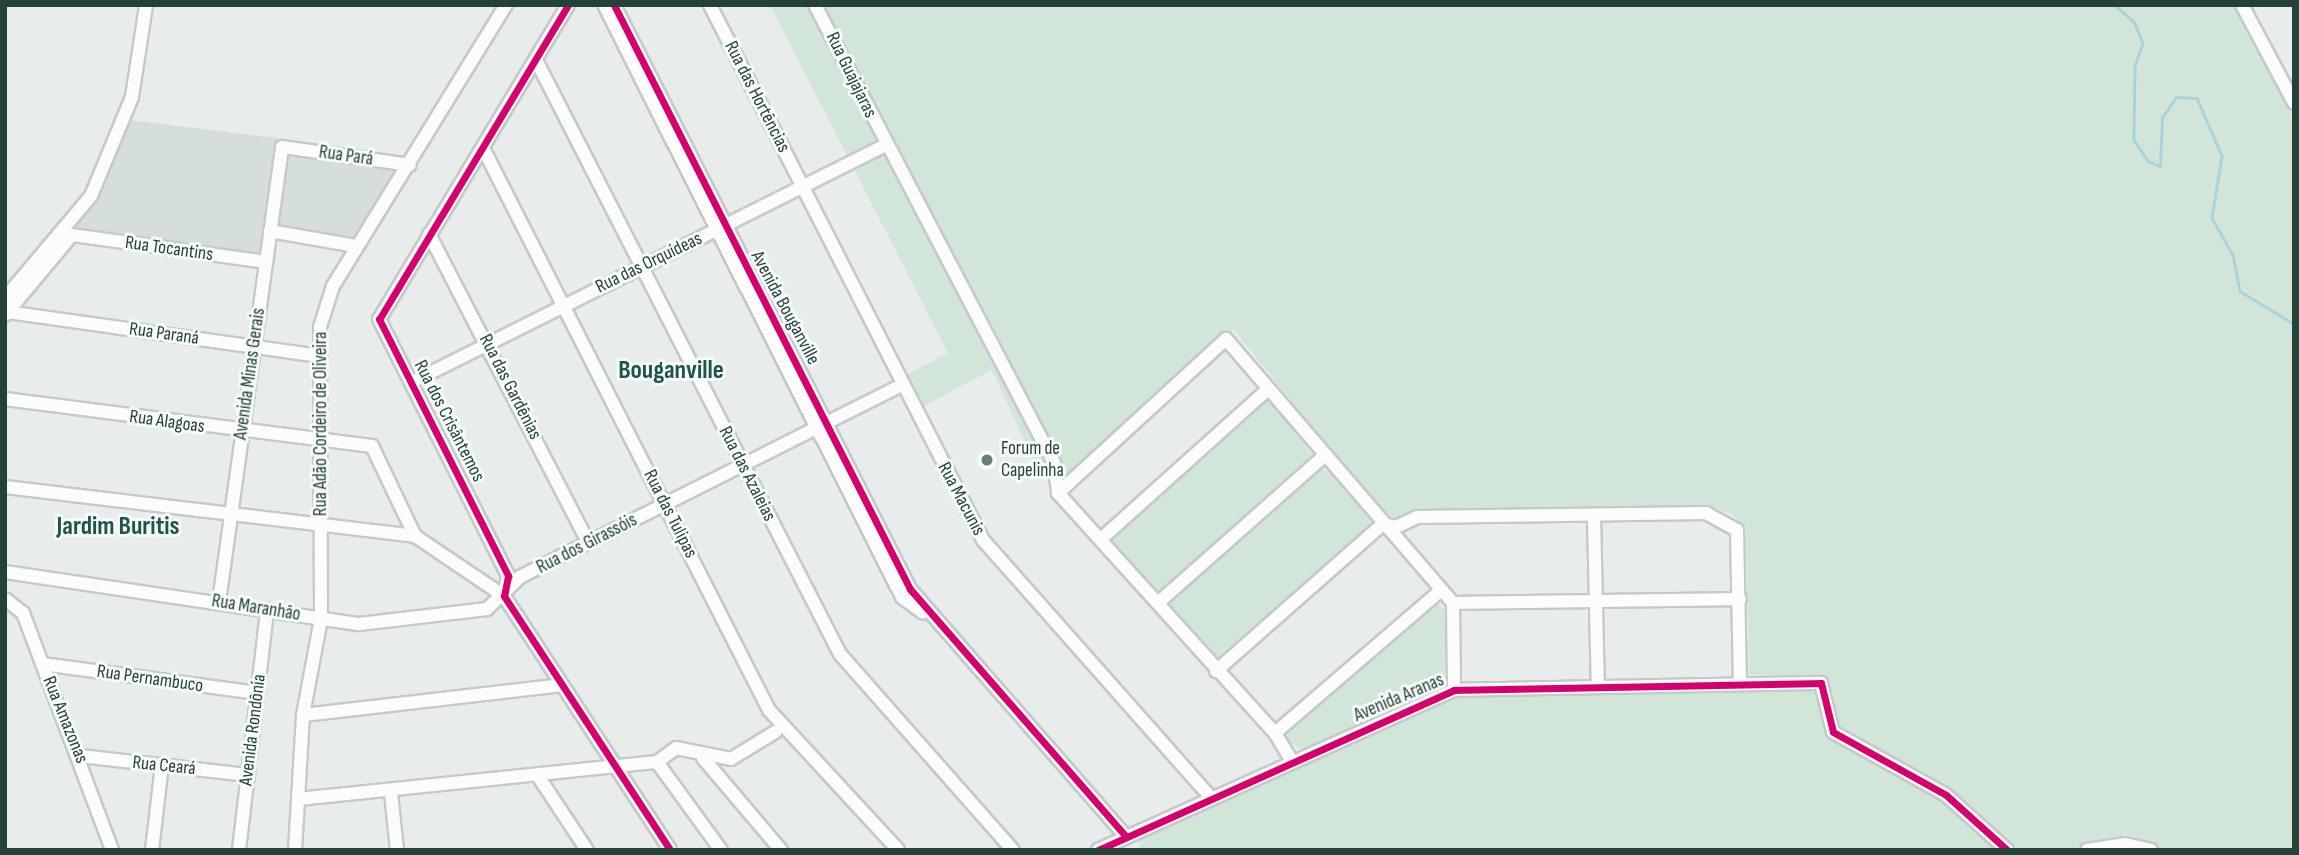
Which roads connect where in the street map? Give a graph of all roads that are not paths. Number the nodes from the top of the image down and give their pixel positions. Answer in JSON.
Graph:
{"nodes":[{"id":1,"x":146,"y":5,"type":"edge"},
{"id":2,"x":506,"y":5,"type":"edge"},
{"id":3,"x":568,"y":5,"type":"edge"},
{"id":4,"x":604,"y":5,"type":"edge"},
{"id":5,"x":614,"y":5,"type":"edge"},
{"id":6,"x":710,"y":5,"type":"edge"},
{"id":7,"x":815,"y":5,"type":"edge"},
{"id":8,"x":2242,"y":5,"type":"edge"},
{"id":9,"x":536,"y":60,"type":"junction"},
{"id":10,"x":2294,"y":103,"type":"edge"},
{"id":11,"x":886,"y":145,"type":"junction"},
{"id":12,"x":282,"y":146,"type":"joint"},
{"id":13,"x":483,"y":148,"type":"junction"},
{"id":14,"x":410,"y":165,"type":"junction"},
{"id":15,"x":803,"y":188,"type":"junction"},
{"id":16,"x":720,"y":228,"type":"junction"},
{"id":17,"x":270,"y":230,"type":"junction"},
{"id":18,"x":429,"y":234,"type":"junction"},
{"id":19,"x":356,"y":246,"type":"junction"},
{"id":20,"x":266,"y":262,"type":"junction"},
{"id":21,"x":641,"y":268,"type":"junction"},
{"id":22,"x":5,"y":298,"type":"edge"},
{"id":23,"x":565,"y":304,"type":"junction"},
{"id":24,"x":6,"y":314,"type":"edge"},
{"id":25,"x":489,"y":344,"type":"junction"},
{"id":26,"x":254,"y":346,"type":"junction"},
{"id":27,"x":320,"y":356,"type":"junction"},
{"id":28,"x":412,"y":382,"type":"junction"},
{"id":29,"x":902,"y":386,"type":"junction"},
{"id":30,"x":1268,"y":388,"type":"junction"},
{"id":31,"x":5,"y":399,"type":"edge"},
{"id":32,"x":824,"y":426,"type":"junction"},
{"id":33,"x":242,"y":432,"type":"junction"},
{"id":34,"x":320,"y":441,"type":"junction"},
{"id":35,"x":1325,"y":455,"type":"junction"},
{"id":36,"x":743,"y":467,"type":"junction"},
{"id":37,"x":5,"y":487,"type":"edge"},
{"id":38,"x":1058,"y":493,"type":"junction"},
{"id":39,"x":665,"y":505,"type":"junction"},
{"id":40,"x":231,"y":517,"type":"junction"},
{"id":41,"x":1594,"y":517,"type":"junction"},
{"id":42,"x":1383,"y":524,"type":"junction"},
{"id":43,"x":321,"y":528,"type":"junction"},
{"id":44,"x":415,"y":536,"type":"junction"},
{"id":45,"x":1101,"y":538,"type":"junction"},
{"id":46,"x":588,"y":542,"type":"junction"},
{"id":47,"x":5,"y":572,"type":"edge"},
{"id":48,"x":1441,"y":590,"type":"junction"},
{"id":49,"x":503,"y":596,"type":"junction"},
{"id":50,"x":5,"y":599,"type":"edge"},
{"id":51,"x":1740,"y":599,"type":"junction"},
{"id":52,"x":219,"y":602,"type":"junction"},
{"id":53,"x":1159,"y":602,"type":"junction"},
{"id":54,"x":1453,"y":603,"type":"junction"},
{"id":55,"x":1595,"y":603,"type":"junction"},
{"id":56,"x":267,"y":610,"type":"junction"},
{"id":57,"x":321,"y":619,"type":"junction"},
{"id":58,"x":43,"y":664,"type":"junction"},
{"id":59,"x":1216,"y":670,"type":"junction"},
{"id":60,"x":1740,"y":684,"type":"junction"},
{"id":61,"x":561,"y":685,"type":"junction"},
{"id":62,"x":1598,"y":687,"type":"junction"},
{"id":63,"x":1454,"y":690,"type":"junction"},
{"id":64,"x":257,"y":693,"type":"junction"},
{"id":65,"x":303,"y":715,"type":"junction"},
{"id":66,"x":775,"y":732,"type":"dead end"},
{"id":67,"x":1275,"y":733,"type":"junction"},
{"id":68,"x":80,"y":756,"type":"junction"},
{"id":69,"x":703,"y":758,"type":"junction"},
{"id":70,"x":1293,"y":761,"type":"junction"},
{"id":71,"x":657,"y":762,"type":"junction"},
{"id":72,"x":162,"y":765,"type":"junction"},
{"id":73,"x":615,"y":766,"type":"junction"},
{"id":74,"x":248,"y":775,"type":"junction"},
{"id":75,"x":538,"y":776,"type":"junction"},
{"id":76,"x":391,"y":793,"type":"junction"},
{"id":77,"x":1210,"y":797,"type":"junction"},
{"id":78,"x":298,"y":799,"type":"junction"},
{"id":79,"x":1126,"y":837,"type":"junction"},
{"id":80,"x":111,"y":850,"type":"edge"},
{"id":81,"x":152,"y":850,"type":"edge"},
{"id":82,"x":239,"y":850,"type":"edge"},
{"id":83,"x":295,"y":850,"type":"edge"},
{"id":84,"x":397,"y":850,"type":"edge"},
{"id":85,"x":587,"y":850,"type":"edge"},
{"id":86,"x":670,"y":850,"type":"edge"},
{"id":87,"x":721,"y":850,"type":"edge"},
{"id":88,"x":781,"y":850,"type":"edge"},
{"id":89,"x":898,"y":850,"type":"edge"},
{"id":90,"x":1013,"y":850,"type":"edge"},
{"id":91,"x":1098,"y":850,"type":"edge"},
{"id":92,"x":2007,"y":850,"type":"edge"},
{"id":93,"x":2087,"y":850,"type":"edge"},
{"id":94,"x":2151,"y":850,"type":"edge"}],
"edges":[{"from":1,"to":22,"type":"street"},
{"from":2,"to":14,"type":"street","name":"Rua Adão Cordeiro de Oliveira"},
{"from":3,"to":9,"type":"street","name":"Rua dos Crisântemos"},
{"from":4,"to":16,"type":"street","name":"Avenida Bouganville"},
{"from":5,"to":16,"type":"street","name":"Avenida Bouganville"},
{"from":6,"to":15,"type":"street","name":"Rua das Hortências"},
{"from":7,"to":11,"type":"street","name":"Rua Guajajaras"},
{"from":8,"to":10,"type":"street"},
{"from":9,"to":13,"type":"street","name":"Rua dos Crisântemos"},
{"from":9,"to":21,"type":"street","name":"Rua das Azaleias"},
{"from":11,"to":15,"type":"street","name":"Rua das Orquídeas"},
{"from":11,"to":38,"type":"street","name":"Rua Guajajaras"},
{"from":12,"to":14,"type":"street","name":"Rua Pará"},
{"from":12,"to":17,"type":"street","name":"Avenida Minas Gerais"},
{"from":13,"to":18,"type":"street","name":"Rua dos Crisântemos"},
{"from":13,"to":23,"type":"street","name":"Rua das Tulipas"},
{"from":14,"to":19,"type":"street","name":"Rua Adão Cordeiro de Oliveira"},
{"from":15,"to":16,"type":"street","name":"Rua das Orquídeas"},
{"from":15,"to":29,"type":"street","name":"Rua Macunis"},
{"from":16,"to":21,"type":"street","name":"Rua das Orquídeas"},
{"from":16,"to":32,"type":"street","name":"Avenida Bouganville"},
{"from":17,"to":19,"type":"street"},
{"from":17,"to":20,"type":"street","name":"Avenida Minas Gerais"},
{"from":18,"to":25,"type":"street","name":"Rua das Gardênias"},
{"from":18,"to":28,"type":"street","name":"Rua dos Crisântemos"},
{"from":19,"to":27,"type":"street","name":"Rua Adão Cordeiro de Oliveira"},
{"from":20,"to":24,"type":"street","name":"Rua Tocantins"},
{"from":20,"to":26,"type":"street","name":"Avenida Minas Gerais"},
{"from":21,"to":23,"type":"street","name":"Rua das Orquídeas"},
{"from":21,"to":36,"type":"street","name":"Rua das Azaleias"},
{"from":23,"to":25,"type":"street","name":"Rua das Orquídeas"},
{"from":23,"to":39,"type":"street","name":"Rua das Tulipas"},
{"from":24,"to":26,"type":"street","name":"Rua Paraná"},
{"from":25,"to":28,"type":"street","name":"Rua das Orquídeas"},
{"from":25,"to":46,"type":"street","name":"Rua das Gardênias"},
{"from":26,"to":27,"type":"street","name":"Rua Paraná"},
{"from":26,"to":33,"type":"street","name":"Avenida Minas Gerais"},
{"from":27,"to":34,"type":"street","name":"Rua Adão Cordeiro de Oliveira"},
{"from":28,"to":49,"type":"street","name":"Rua dos Crisântemos"},
{"from":29,"to":32,"type":"street","name":"Rua dos Girassóis"},
{"from":29,"to":77,"type":"street","name":"Rua Macunis"},
{"from":30,"to":35,"type":"street"},
{"from":30,"to":38,"type":"street"},
{"from":30,"to":45,"type":"street"},
{"from":31,"to":33,"type":"street","name":"Rua Alagoas"},
{"from":32,"to":36,"type":"street","name":"Rua dos Girassóis"},
{"from":32,"to":79,"type":"street","name":"Avenida Bouganville"},
{"from":33,"to":34,"type":"street","name":"Rua Alagoas"},
{"from":33,"to":40,"type":"street","name":"Avenida Minas Gerais"},
{"from":34,"to":43,"type":"street","name":"Rua Adão Cordeiro de Oliveira"},
{"from":34,"to":44,"type":"street","name":"Rua Alagoas"},
{"from":35,"to":42,"type":"street"},
{"from":35,"to":53,"type":"street"},
{"from":36,"to":39,"type":"street","name":"Rua dos Girassóis"},
{"from":36,"to":90,"type":"street","name":"Rua das Azaleias"},
{"from":37,"to":40,"type":"street"},
{"from":38,"to":45,"type":"street"},
{"from":39,"to":46,"type":"street","name":"Rua dos Girassóis"},
{"from":39,"to":89,"type":"street","name":"Rua das Tulipas"},
{"from":40,"to":43,"type":"street"},
{"from":40,"to":52,"type":"street","name":"Avenida Minas Gerais"},
{"from":41,"to":42,"type":"street"},
{"from":41,"to":51,"type":"street"},
{"from":41,"to":55,"type":"street"},
{"from":42,"to":48,"type":"street"},
{"from":42,"to":59,"type":"street"},
{"from":43,"to":44,"type":"street"},
{"from":43,"to":57,"type":"street","name":"Rua Adão Cordeiro de Oliveira"},
{"from":44,"to":49,"type":"street"},
{"from":45,"to":53,"type":"street"},
{"from":46,"to":49,"type":"street","name":"Rua dos Girassóis"},
{"from":47,"to":52,"type":"street","name":"Rua Maranhão"},
{"from":48,"to":54,"type":"street"},
{"from":48,"to":67,"type":"street"},
{"from":49,"to":57,"type":"street","name":"Rua Maranhão"},
{"from":49,"to":61,"type":"street"},
{"from":50,"to":58,"type":"street","name":"Rua Amazonas"},
{"from":51,"to":55,"type":"street"},
{"from":51,"to":60,"type":"street"},
{"from":52,"to":56,"type":"street","name":"Rua Maranhão"},
{"from":53,"to":59,"type":"street"},
{"from":54,"to":55,"type":"street"},
{"from":54,"to":63,"type":"street"},
{"from":55,"to":62,"type":"street"},
{"from":56,"to":57,"type":"street","name":"Rua Maranhão"},
{"from":56,"to":64,"type":"street","name":"Avenida Rondônia"},
{"from":57,"to":65,"type":"street","name":"Rua Adão Cordeiro de Oliveira"},
{"from":58,"to":64,"type":"street","name":"Rua Pernambuco"},
{"from":58,"to":68,"type":"street","name":"Rua Amazonas"},
{"from":59,"to":67,"type":"street"},
{"from":60,"to":62,"type":"street","name":"Avenida Aranas"},
{"from":60,"to":92,"type":"street","name":"Avenida Aranas"},
{"from":61,"to":65,"type":"street"},
{"from":61,"to":73,"type":"street"},
{"from":62,"to":63,"type":"street","name":"Avenida Aranas"},
{"from":63,"to":70,"type":"street","name":"Avenida Aranas"},
{"from":64,"to":74,"type":"street","name":"Avenida Rondônia"},
{"from":65,"to":78,"type":"street","name":"Rua Adão Cordeiro de Oliveira"},
{"from":66,"to":69,"type":"street"},
{"from":67,"to":70,"type":"street"},
{"from":68,"to":72,"type":"street","name":"Rua Ceará"},
{"from":68,"to":80,"type":"street","name":"Rua Amazonas"},
{"from":69,"to":71,"type":"street"},
{"from":69,"to":88,"type":"street"},
{"from":70,"to":77,"type":"street","name":"Avenida Aranas"},
{"from":71,"to":73,"type":"street"},
{"from":71,"to":87,"type":"street"},
{"from":72,"to":74,"type":"street","name":"Rua Ceará"},
{"from":72,"to":81,"type":"street"},
{"from":73,"to":75,"type":"street"},
{"from":73,"to":86,"type":"street"},
{"from":74,"to":82,"type":"street","name":"Avenida Rondônia"},
{"from":75,"to":76,"type":"street"},
{"from":75,"to":85,"type":"street"},
{"from":76,"to":78,"type":"street"},
{"from":76,"to":84,"type":"street"},
{"from":77,"to":79,"type":"street","name":"Avenida Aranas"},
{"from":78,"to":83,"type":"street","name":"Rua Adão Cordeiro de Oliveira"},
{"from":79,"to":91,"type":"street","name":"Avenida Aranas"},
{"from":93,"to":94,"type":"street"}]}
